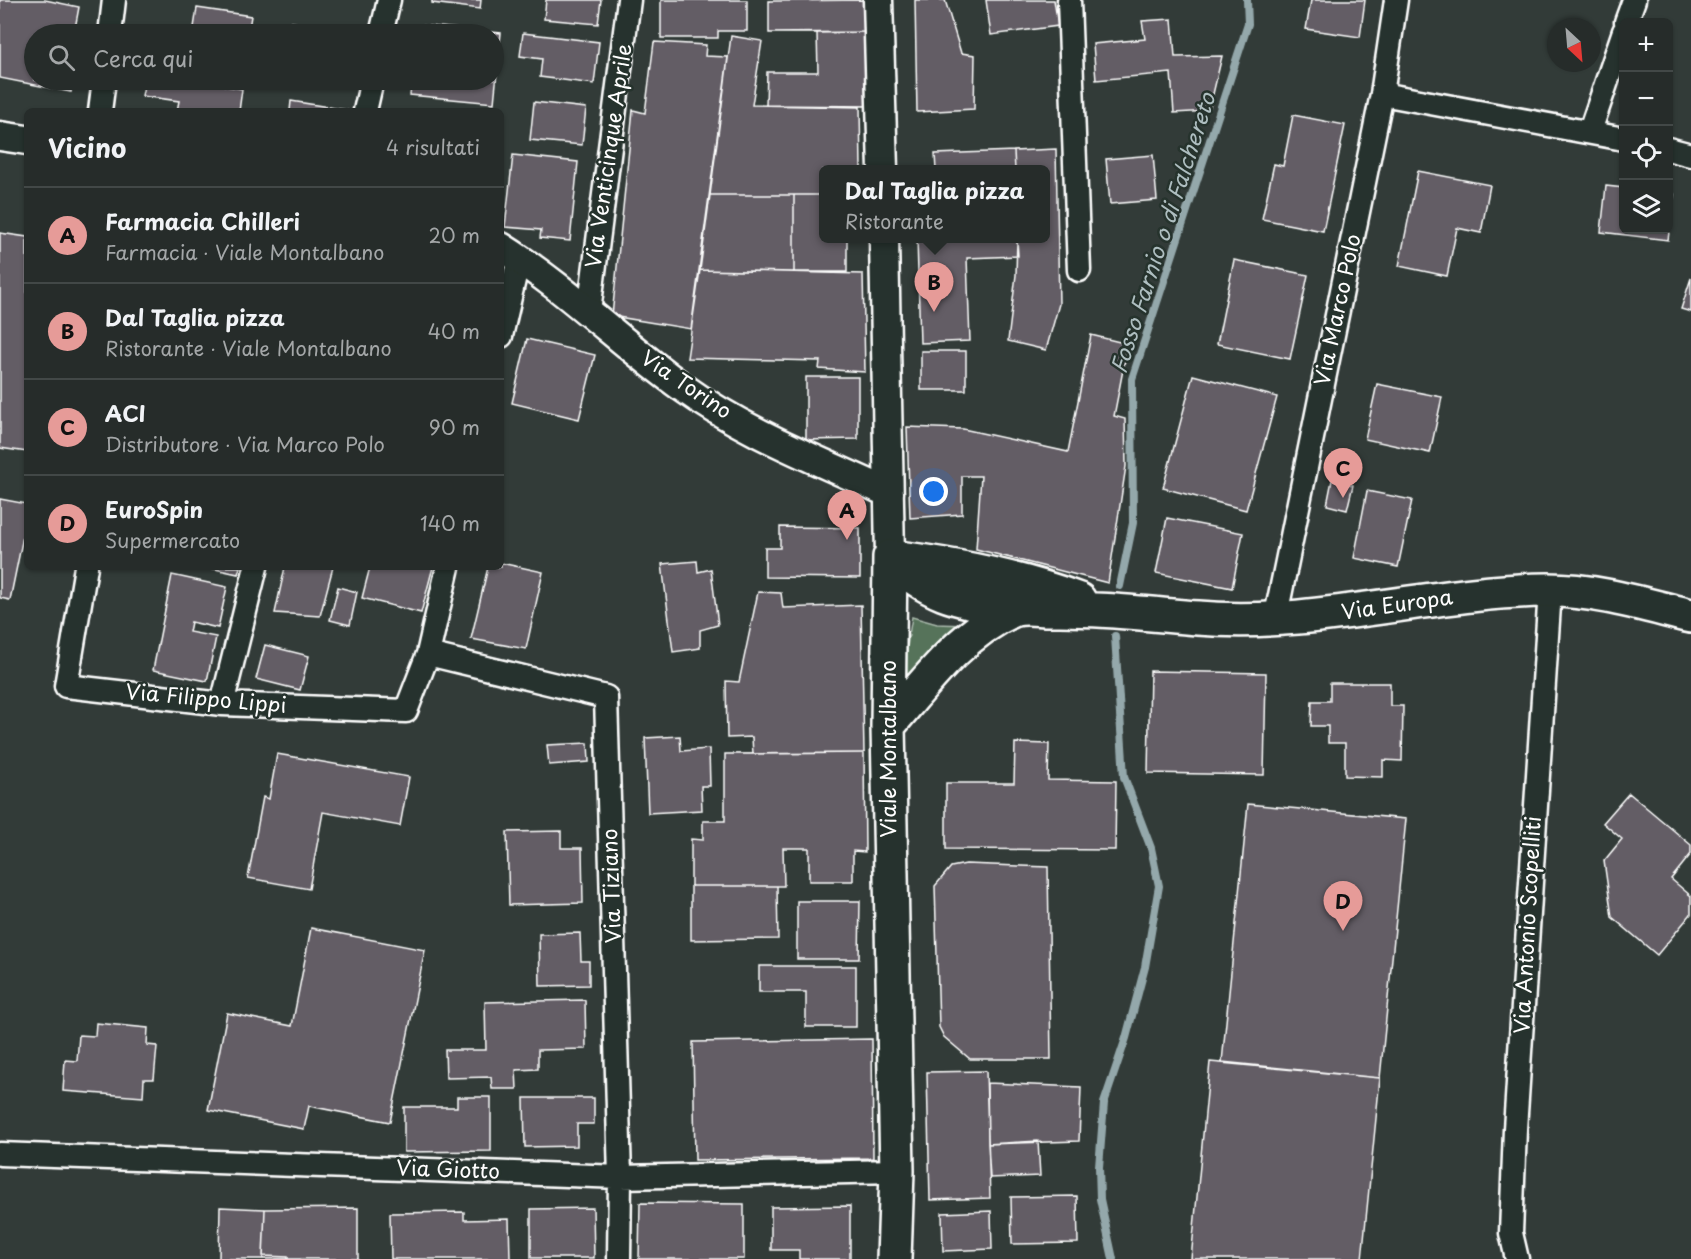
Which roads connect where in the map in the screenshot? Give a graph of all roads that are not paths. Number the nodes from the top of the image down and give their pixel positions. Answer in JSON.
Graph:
{"nodes":[{"id":1,"x":114,"y":0,"type":"edge"},
{"id":2,"x":388,"y":0,"type":"edge"},
{"id":3,"x":629,"y":0,"type":"edge"},
{"id":4,"x":878,"y":0,"type":"edge"},
{"id":5,"x":1069,"y":0,"type":"edge"},
{"id":6,"x":1396,"y":0,"type":"edge"},
{"id":7,"x":1634,"y":0,"type":"edge"},
{"id":8,"x":1627,"y":18,"type":"edge"},
{"id":9,"x":111,"y":24,"type":"edge"},
{"id":10,"x":383,"y":24,"type":"edge"},
{"id":11,"x":1619,"y":43,"type":"edge"},
{"id":12,"x":103,"y":90,"type":"edge"},
{"id":13,"x":370,"y":90,"type":"edge"},
{"id":14,"x":1382,"y":94,"type":"junction"},
{"id":15,"x":100,"y":108,"type":"edge"},
{"id":16,"x":366,"y":108,"type":"edge"},
{"id":17,"x":1590,"y":130,"type":"junction"},
{"id":18,"x":0,"y":136,"type":"edge"},
{"id":19,"x":1619,"y":138,"type":"edge"},
{"id":20,"x":24,"y":140,"type":"edge"},
{"id":21,"x":1673,"y":150,"type":"edge"},
{"id":22,"x":1691,"y":154,"type":"edge"},
{"id":23,"x":882,"y":165,"type":"edge"},
{"id":24,"x":884,"y":243,"type":"edge"},
{"id":25,"x":510,"y":253,"type":"edge"},
{"id":26,"x":1079,"y":270,"type":"dead end"},
{"id":27,"x":504,"y":308,"type":"edge"},
{"id":28,"x":589,"y":311,"type":"junction"},
{"id":29,"x":889,"y":493,"type":"junction"},
{"id":30,"x":890,"y":557,"type":"junction"},
{"id":31,"x":85,"y":570,"type":"edge"},
{"id":32,"x":255,"y":570,"type":"edge"},
{"id":33,"x":447,"y":570,"type":"edge"},
{"id":34,"x":1551,"y":590,"type":"junction"},
{"id":35,"x":1101,"y":608,"type":"junction"},
{"id":36,"x":1016,"y":609,"type":"junction"},
{"id":37,"x":1691,"y":616,"type":"edge"},
{"id":38,"x":1275,"y":620,"type":"junction"},
{"id":39,"x":428,"y":654,"type":"junction"},
{"id":40,"x":222,"y":704,"type":"junction"},
{"id":41,"x":888,"y":726,"type":"junction"},
{"id":42,"x":0,"y":1154,"type":"edge"},
{"id":43,"x":897,"y":1171,"type":"junction"},
{"id":44,"x":620,"y":1177,"type":"junction"},
{"id":45,"x":619,"y":1259,"type":"edge"},
{"id":46,"x":894,"y":1259,"type":"edge"},
{"id":47,"x":1517,"y":1259,"type":"edge"}],
"edges":[{"from":1,"to":9,"type":"street"},
{"from":2,"to":10,"type":"street"},
{"from":3,"to":28,"type":"street","name":"Via Venticinque Aprile"},
{"from":4,"to":23,"type":"street"},
{"from":5,"to":26,"type":"street"},
{"from":6,"to":14,"type":"street","name":"Via Marco Polo"},
{"from":7,"to":8,"type":"street"},
{"from":11,"to":17,"type":"street"},
{"from":12,"to":15,"type":"street"},
{"from":13,"to":16,"type":"street"},
{"from":14,"to":17,"type":"street"},
{"from":14,"to":38,"type":"street","name":"Via Marco Polo"},
{"from":17,"to":19,"type":"street"},
{"from":18,"to":20,"type":"street"},
{"from":21,"to":22,"type":"street"},
{"from":24,"to":29,"type":"street","name":"Viale Montalbano"},
{"from":25,"to":27,"type":"street"},
{"from":25,"to":28,"type":"street","name":"Via Torino"},
{"from":28,"to":29,"type":"street","name":"Via Torino"},
{"from":29,"to":30,"type":"street","name":"Viale Montalbano"},
{"from":30,"to":35,"type":"main road"},
{"from":30,"to":36,"type":"main road"},
{"from":30,"to":41,"type":"main road","name":"Viale Montalbano"},
{"from":31,"to":40,"type":"street","name":"Via Filippo Lippi"},
{"from":32,"to":40,"type":"street"},
{"from":33,"to":39,"type":"street"},
{"from":34,"to":37,"type":"main road","name":"Via Europa"},
{"from":34,"to":38,"type":"main road","name":"Via Europa"},
{"from":34,"to":47,"type":"street","name":"Via Antonio Scopelliti"},
{"from":35,"to":36,"type":"main road"},
{"from":35,"to":38,"type":"main road","name":"Via Europa"},
{"from":36,"to":41,"type":"main road"},
{"from":39,"to":40,"type":"street","name":"Via Filippo Lippi"},
{"from":39,"to":44,"type":"street","name":"Via Tiziano"},
{"from":41,"to":43,"type":"main road","name":"Viale Montalbano"},
{"from":42,"to":44,"type":"street","name":"Via Giotto"},
{"from":43,"to":44,"type":"street","name":"Via Giotto"},
{"from":43,"to":46,"type":"main road","name":"Viale Montalbano"},
{"from":44,"to":45,"type":"street","name":"Via Tiziano"}]}
